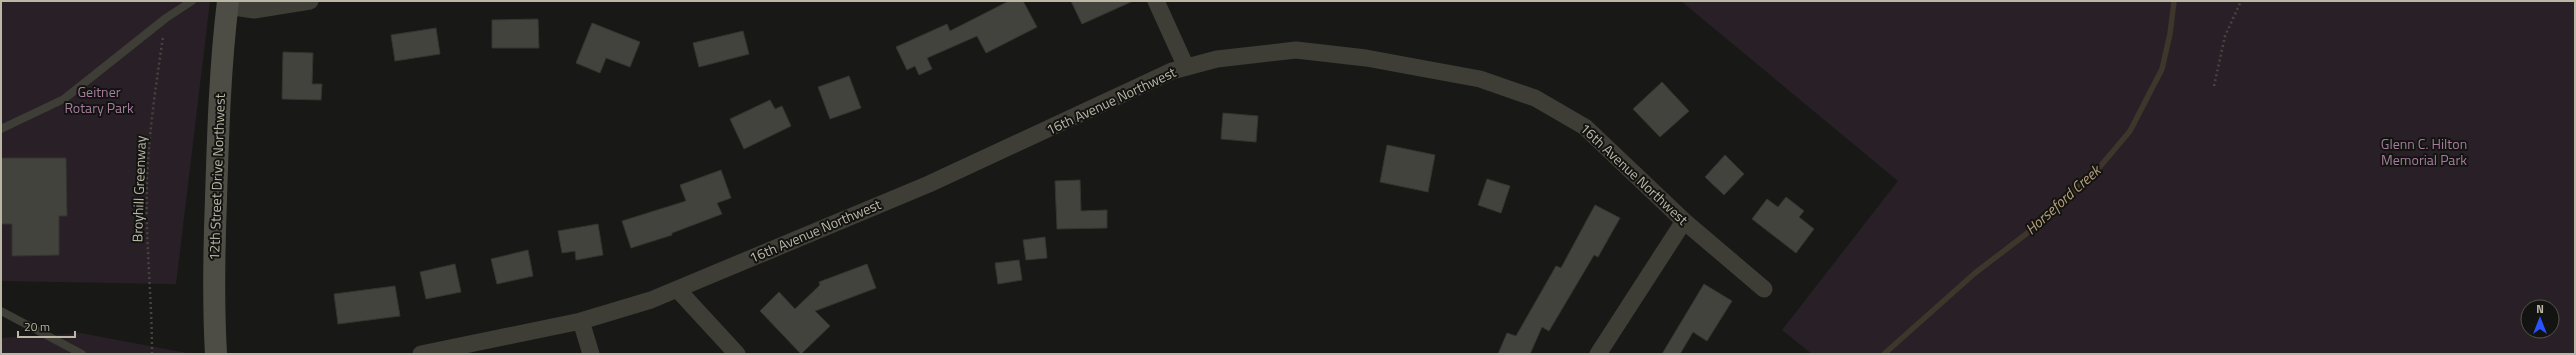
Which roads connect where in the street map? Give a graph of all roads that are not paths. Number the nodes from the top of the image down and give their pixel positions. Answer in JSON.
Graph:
{"nodes":[{"id":1,"x":192,"y":1,"type":"edge"},
{"id":2,"x":310,"y":1,"type":"edge"},
{"id":3,"x":1156,"y":1,"type":"edge"},
{"id":4,"x":228,"y":4,"type":"edge"},
{"id":5,"x":1186,"y":67,"type":"junction"},
{"id":6,"x":1,"y":129,"type":"edge"},
{"id":7,"x":1684,"y":221,"type":"junction"},
{"id":8,"x":1764,"y":289,"type":"dead end"},
{"id":9,"x":678,"y":290,"type":"junction"},
{"id":10,"x":1,"y":311,"type":"edge"},
{"id":11,"x":581,"y":321,"type":"junction"},
{"id":12,"x":82,"y":354,"type":"edge"},
{"id":13,"x":216,"y":354,"type":"edge"},
{"id":14,"x":421,"y":354,"type":"edge"},
{"id":15,"x":591,"y":354,"type":"edge"},
{"id":16,"x":737,"y":354,"type":"edge"},
{"id":17,"x":1598,"y":354,"type":"edge"}],
"edges":[{"from":1,"to":6,"type":"lane"},
{"from":2,"to":4,"type":"street"},
{"from":3,"to":5,"type":"street"},
{"from":4,"to":13,"type":"street","name":"12th Street Drive Northwest"},
{"from":5,"to":7,"type":"street","name":"16th Avenue Northwest"},
{"from":5,"to":9,"type":"street","name":"16th Avenue Northwest"},
{"from":7,"to":8,"type":"street","name":"16th Avenue Northwest"},
{"from":7,"to":17,"type":"street"},
{"from":9,"to":11,"type":"street","name":"16th Avenue Northwest"},
{"from":9,"to":16,"type":"street"},
{"from":10,"to":12,"type":"lane"},
{"from":11,"to":14,"type":"street","name":"16th Avenue Northwest"},
{"from":11,"to":15,"type":"street"}]}
